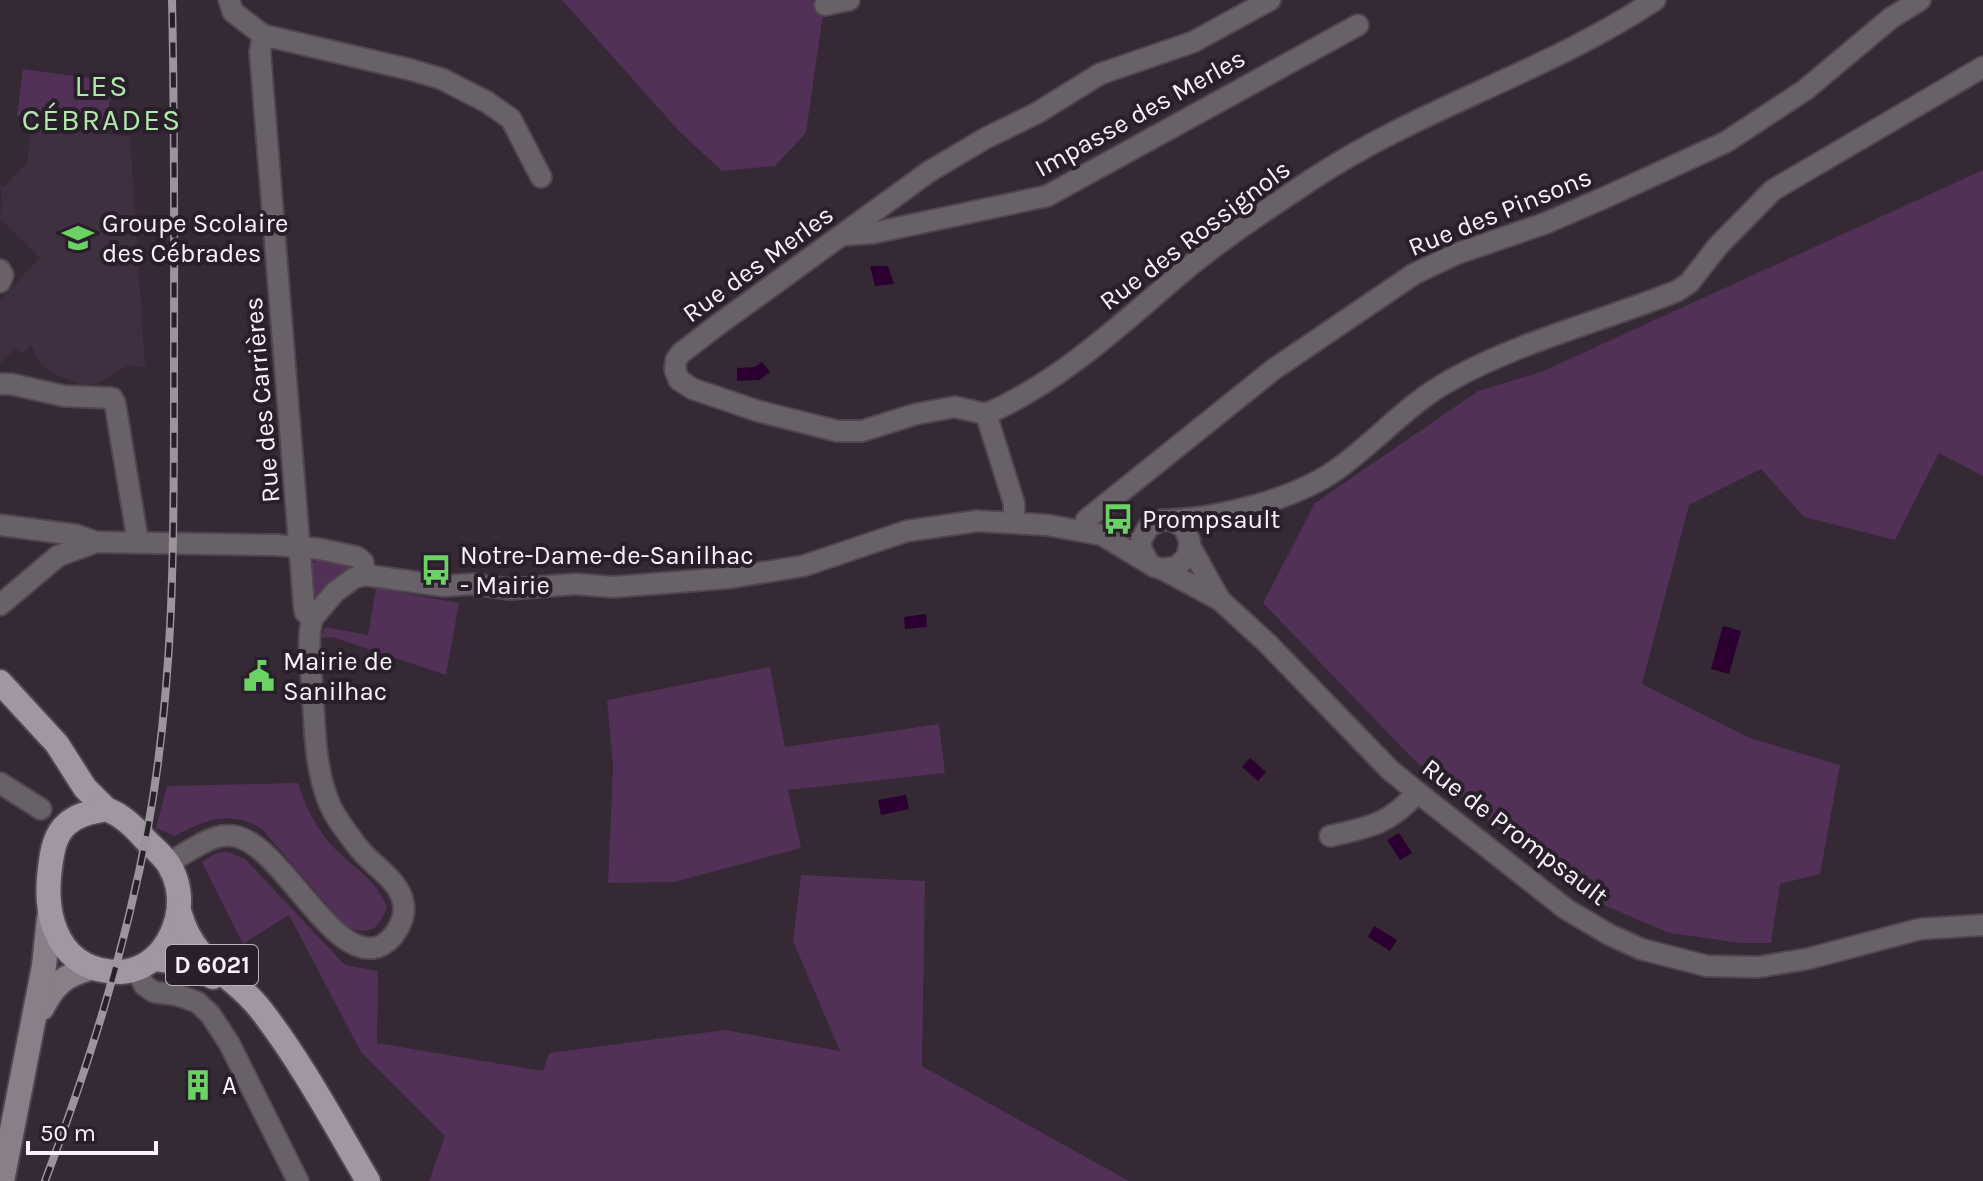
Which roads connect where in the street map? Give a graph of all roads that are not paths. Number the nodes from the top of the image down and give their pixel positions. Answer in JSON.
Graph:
{"nodes":[{"id":1,"x":229,"y":0,"type":"edge"},
{"id":2,"x":849,"y":0,"type":"edge"},
{"id":3,"x":1270,"y":0,"type":"edge"},
{"id":4,"x":1655,"y":0,"type":"edge"},
{"id":5,"x":1920,"y":0,"type":"edge"},
{"id":6,"x":825,"y":5,"type":"dead end"},
{"id":7,"x":1358,"y":25,"type":"dead end"},
{"id":8,"x":263,"y":35,"type":"junction"},
{"id":9,"x":1983,"y":67,"type":"edge"},
{"id":10,"x":541,"y":177,"type":"dead end"},
{"id":11,"x":844,"y":235,"type":"junction"},
{"id":12,"x":0,"y":270,"type":"edge"},
{"id":13,"x":0,"y":282,"type":"edge"},
{"id":14,"x":0,"y":384,"type":"edge"},
{"id":15,"x":986,"y":414,"type":"junction"},
{"id":16,"x":1209,"y":516,"type":"junction"},
{"id":17,"x":1170,"y":520,"type":"junction"},
{"id":18,"x":1014,"y":522,"type":"junction"},
{"id":19,"x":0,"y":525,"type":"edge"},
{"id":20,"x":1149,"y":526,"type":"junction"},
{"id":21,"x":1093,"y":533,"type":"junction"},
{"id":22,"x":96,"y":542,"type":"junction"},
{"id":23,"x":138,"y":542,"type":"junction"},
{"id":24,"x":1190,"y":544,"type":"junction"},
{"id":25,"x":299,"y":546,"type":"junction"},
{"id":26,"x":1155,"y":566,"type":"junction"},
{"id":27,"x":365,"y":575,"type":"junction"},
{"id":28,"x":1220,"y":600,"type":"junction"},
{"id":29,"x":0,"y":605,"type":"edge"},
{"id":30,"x":312,"y":619,"type":"junction"},
{"id":31,"x":0,"y":682,"type":"edge"},
{"id":32,"x":57,"y":744,"type":"junction"},
{"id":33,"x":0,"y":783,"type":"edge"},
{"id":34,"x":1417,"y":792,"type":"junction"},
{"id":35,"x":41,"y":809,"type":"dead end"},
{"id":36,"x":106,"y":809,"type":"junction"},
{"id":37,"x":67,"y":824,"type":"junction"},
{"id":38,"x":1330,"y":836,"type":"dead end"},
{"id":39,"x":169,"y":865,"type":"junction"},
{"id":40,"x":180,"y":914,"type":"junction"},
{"id":41,"x":49,"y":918,"type":"junction"},
{"id":42,"x":1983,"y":925,"type":"edge"},
{"id":43,"x":146,"y":964,"type":"junction"},
{"id":44,"x":91,"y":968,"type":"junction"},
{"id":45,"x":258,"y":1006,"type":"junction"},
{"id":46,"x":32,"y":1028,"type":"junction"},
{"id":47,"x":2,"y":1181,"type":"edge"},
{"id":48,"x":298,"y":1181,"type":"edge"},
{"id":49,"x":368,"y":1181,"type":"edge"}],
"edges":[{"from":1,"to":8,"type":"street"},
{"from":2,"to":6,"type":"street"},
{"from":3,"to":11,"type":"street","name":"Rue des Merles"},
{"from":4,"to":15,"type":"street","name":"Rue des Rossignols"},
{"from":5,"to":21,"type":"street","name":"Rue des Pinsons"},
{"from":7,"to":11,"type":"street","name":"Impasse des Merles"},
{"from":8,"to":10,"type":"street"},
{"from":8,"to":25,"type":"street","name":"Rue des Carrières"},
{"from":9,"to":16,"type":"street"},
{"from":11,"to":15,"type":"street","name":"Rue des Merles"},
{"from":12,"to":13,"type":"street"},
{"from":14,"to":23,"type":"street"},
{"from":15,"to":18,"type":"street"},
{"from":16,"to":17,"type":"street"},
{"from":16,"to":24,"type":"street"},
{"from":17,"to":20,"type":"street"},
{"from":17,"to":24,"type":"street"},
{"from":18,"to":21,"type":"street","name":"Rue de Prompsault"},
{"from":18,"to":27,"type":"street","name":"Rue de Prompsault"},
{"from":19,"to":22,"type":"street"},
{"from":20,"to":21,"type":"street","name":"Rue de Prompsault"},
{"from":20,"to":26,"type":"street"},
{"from":21,"to":26,"type":"street","name":"Rue de Prompsault"},
{"from":22,"to":23,"type":"street"},
{"from":22,"to":29,"type":"street"},
{"from":23,"to":25,"type":"street"},
{"from":24,"to":26,"type":"street"},
{"from":24,"to":28,"type":"street","name":"Rue de Prompsault"},
{"from":25,"to":27,"type":"street"},
{"from":25,"to":30,"type":"street","name":"Rue des Carrières"},
{"from":26,"to":28,"type":"street","name":"Rue de Prompsault"},
{"from":27,"to":30,"type":"street"},
{"from":28,"to":34,"type":"street","name":"Rue de Prompsault"},
{"from":30,"to":39,"type":"street","name":"Rue des Carrières"},
{"from":31,"to":32,"type":"main road"},
{"from":32,"to":36,"type":"main road"},
{"from":32,"to":37,"type":"main road"},
{"from":33,"to":35,"type":"street"},
{"from":34,"to":38,"type":"street"},
{"from":34,"to":42,"type":"street","name":"Rue de Prompsault"},
{"from":36,"to":37,"type":"main road"},
{"from":36,"to":39,"type":"main road"},
{"from":37,"to":41,"type":"main road"},
{"from":39,"to":40,"type":"main road"},
{"from":40,"to":43,"type":"main road"},
{"from":40,"to":45,"type":"main road","number":"D 6021"},
{"from":41,"to":44,"type":"main road"},
{"from":41,"to":46,"type":"main road"},
{"from":43,"to":44,"type":"main road"},
{"from":43,"to":45,"type":"main road","number":"D 6021"},
{"from":43,"to":48,"type":"street"},
{"from":44,"to":46,"type":"main road"},
{"from":45,"to":49,"type":"main road","number":"D 6021"},
{"from":46,"to":47,"type":"main road"}]}
